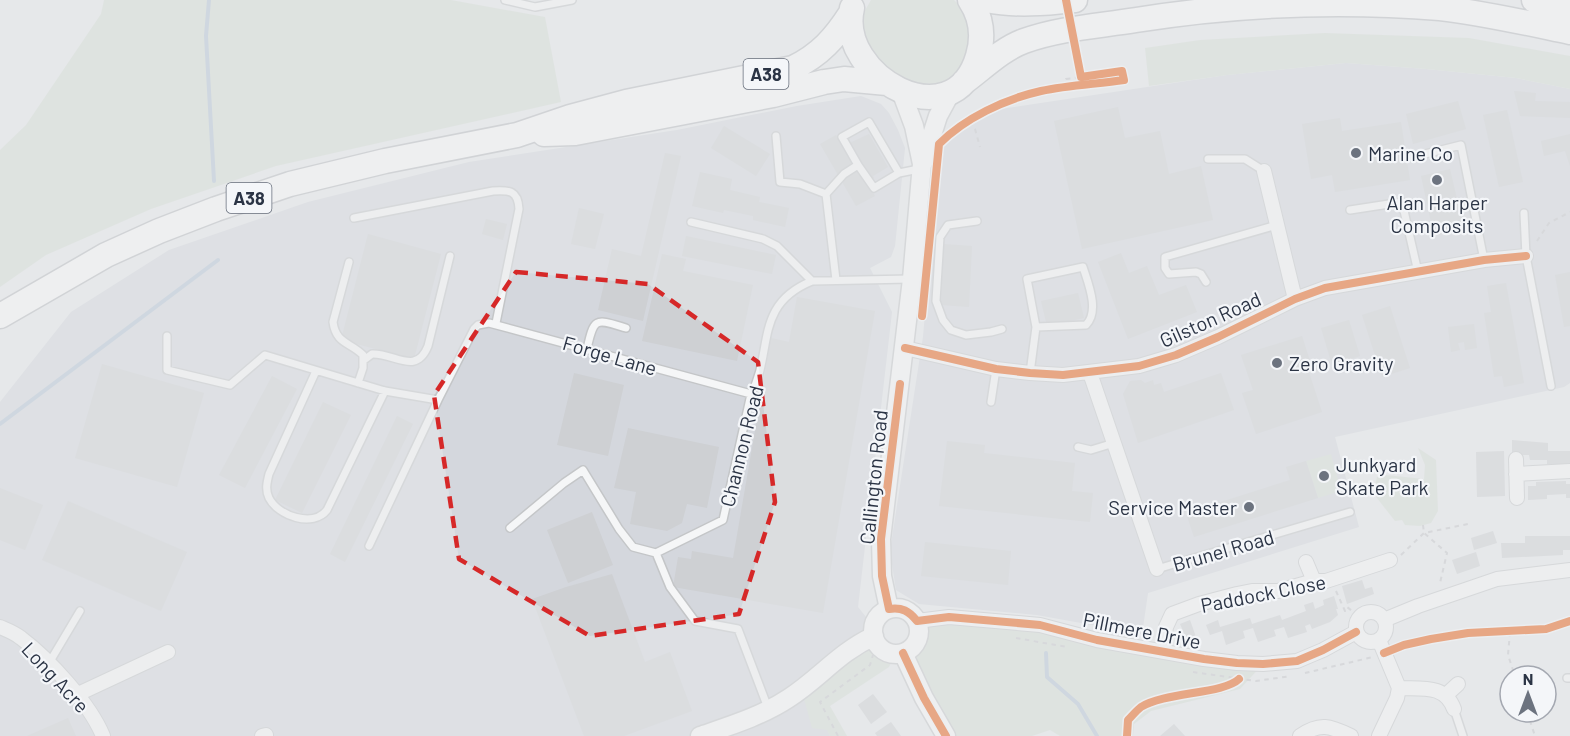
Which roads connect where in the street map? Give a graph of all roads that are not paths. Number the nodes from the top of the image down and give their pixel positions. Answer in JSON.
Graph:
{"nodes":[{"id":1,"x":505,"y":0,"type":"edge"},
{"id":2,"x":572,"y":0,"type":"edge"},
{"id":3,"x":970,"y":0,"type":"edge"},
{"id":4,"x":987,"y":0,"type":"edge"},
{"id":5,"x":1075,"y":0,"type":"edge"},
{"id":6,"x":1534,"y":0,"type":"edge"},
{"id":7,"x":564,"y":1,"type":"edge"},
{"id":8,"x":853,"y":4,"type":"edge"},
{"id":9,"x":1570,"y":9,"type":"edge"},
{"id":10,"x":1570,"y":32,"type":"edge"},
{"id":11,"x":894,"y":87,"type":"junction"},
{"id":12,"x":958,"y":87,"type":"junction"},
{"id":13,"x":517,"y":135,"type":"junction"},
{"id":14,"x":776,"y":136,"type":"dead end"},
{"id":15,"x":1425,"y":154,"type":"dead end"},
{"id":16,"x":1208,"y":159,"type":"dead end"},
{"id":17,"x":858,"y":165,"type":"junction"},
{"id":18,"x":922,"y":167,"type":"junction"},
{"id":19,"x":1264,"y":171,"type":"joint"},
{"id":20,"x":899,"y":173,"type":"junction"},
{"id":21,"x":826,"y":194,"type":"junction"},
{"id":22,"x":1350,"y":210,"type":"dead end"},
{"id":23,"x":1524,"y":213,"type":"dead end"},
{"id":24,"x":354,"y":218,"type":"dead end"},
{"id":25,"x":977,"y":221,"type":"dead end"},
{"id":26,"x":691,"y":222,"type":"dead end"},
{"id":27,"x":1277,"y":225,"type":"junction"},
{"id":28,"x":450,"y":256,"type":"dead end"},
{"id":29,"x":1526,"y":256,"type":"junction"},
{"id":30,"x":1484,"y":260,"type":"junction"},
{"id":31,"x":349,"y":262,"type":"dead end"},
{"id":32,"x":1419,"y":273,"type":"junction"},
{"id":33,"x":912,"y":279,"type":"junction"},
{"id":34,"x":836,"y":280,"type":"junction"},
{"id":35,"x":812,"y":281,"type":"junction"},
{"id":36,"x":1206,"y":282,"type":"dead end"},
{"id":37,"x":1295,"y":299,"type":"junction"},
{"id":38,"x":0,"y":316,"type":"edge"},
{"id":39,"x":496,"y":323,"type":"junction"},
{"id":40,"x":1036,"y":327,"type":"junction"},
{"id":41,"x":626,"y":328,"type":"dead end"},
{"id":42,"x":1002,"y":329,"type":"dead end"},
{"id":43,"x":167,"y":336,"type":"dead end"},
{"id":44,"x":905,"y":348,"type":"junction"},
{"id":45,"x":587,"y":349,"type":"junction"},
{"id":46,"x":364,"y":360,"type":"junction"},
{"id":47,"x":996,"y":369,"type":"junction"},
{"id":48,"x":316,"y":371,"type":"junction"},
{"id":49,"x":1030,"y":373,"type":"junction"},
{"id":50,"x":1090,"y":373,"type":"junction"},
{"id":51,"x":358,"y":383,"type":"junction"},
{"id":52,"x":1551,"y":386,"type":"dead end"},
{"id":53,"x":386,"y":391,"type":"junction"},
{"id":54,"x":751,"y":394,"type":"junction"},
{"id":55,"x":438,"y":400,"type":"junction"},
{"id":56,"x":991,"y":402,"type":"dead end"},
{"id":57,"x":1114,"y":443,"type":"junction"},
{"id":58,"x":1078,"y":447,"type":"dead end"},
{"id":59,"x":1516,"y":459,"type":"dead end"},
{"id":60,"x":1570,"y":471,"type":"edge"},
{"id":61,"x":1516,"y":474,"type":"junction"},
{"id":62,"x":1517,"y":498,"type":"dead end"},
{"id":63,"x":1350,"y":512,"type":"dead end"},
{"id":64,"x":510,"y":528,"type":"dead end"},
{"id":65,"x":369,"y":546,"type":"dead end"},
{"id":66,"x":656,"y":553,"type":"junction"},
{"id":67,"x":1390,"y":560,"type":"road end"},
{"id":68,"x":1306,"y":562,"type":"dead end"},
{"id":69,"x":1157,"y":569,"type":"joint"},
{"id":70,"x":1570,"y":570,"type":"edge"},
{"id":71,"x":1314,"y":580,"type":"junction"},
{"id":72,"x":889,"y":609,"type":"junction"},
{"id":73,"x":80,"y":611,"type":"dead end"},
{"id":74,"x":1384,"y":620,"type":"junction"},
{"id":75,"x":917,"y":621,"type":"junction"},
{"id":76,"x":0,"y":627,"type":"edge"},
{"id":77,"x":1356,"y":632,"type":"junction"},
{"id":78,"x":875,"y":640,"type":"junction"},
{"id":79,"x":1379,"y":640,"type":"junction"},
{"id":80,"x":1163,"y":651,"type":"junction"},
{"id":81,"x":168,"y":652,"type":"dead end"},
{"id":82,"x":903,"y":653,"type":"junction"},
{"id":83,"x":48,"y":663,"type":"junction"},
{"id":84,"x":1458,"y":684,"type":"dead end"},
{"id":85,"x":1399,"y":688,"type":"junction"},
{"id":86,"x":78,"y":694,"type":"junction"},
{"id":87,"x":1446,"y":695,"type":"junction"},
{"id":88,"x":769,"y":709,"type":"junction"},
{"id":89,"x":1454,"y":709,"type":"joint"},
{"id":90,"x":103,"y":736,"type":"edge"},
{"id":91,"x":700,"y":736,"type":"edge"},
{"id":92,"x":946,"y":736,"type":"edge"},
{"id":93,"x":1300,"y":736,"type":"edge"},
{"id":94,"x":1352,"y":736,"type":"edge"},
{"id":95,"x":1379,"y":736,"type":"edge"},
{"id":96,"x":1463,"y":736,"type":"edge"}],
"edges":[{"from":1,"to":7,"type":"lane"},
{"from":2,"to":7,"type":"lane"},
{"from":3,"to":12,"type":"highway"},
{"from":4,"to":5,"type":"highway"},
{"from":6,"to":9,"type":"highway"},
{"from":8,"to":11,"type":"highway"},
{"from":8,"to":13,"type":"highway","number":"A38"},
{"from":10,"to":12,"type":"highway"},
{"from":11,"to":12,"type":"highway"},
{"from":11,"to":13,"type":"highway","number":"A38"},
{"from":11,"to":18,"type":"main road","name":"Callington Road"},
{"from":12,"to":18,"type":"main road","name":"Callington Road"},
{"from":13,"to":38,"type":"highway","number":"A38"},
{"from":14,"to":21,"type":"lane"},
{"from":15,"to":30,"type":"lane"},
{"from":16,"to":19,"type":"lane"},
{"from":17,"to":20,"type":"lane"},
{"from":17,"to":20,"type":"lane"},
{"from":17,"to":21,"type":"lane"},
{"from":18,"to":20,"type":"lane"},
{"from":18,"to":33,"type":"main road","name":"Callington Road"},
{"from":19,"to":27,"type":"street"},
{"from":21,"to":34,"type":"lane"},
{"from":22,"to":32,"type":"lane"},
{"from":23,"to":29,"type":"lane"},
{"from":24,"to":39,"type":"lane"},
{"from":25,"to":42,"type":"lane"},
{"from":26,"to":35,"type":"lane"},
{"from":27,"to":36,"type":"lane"},
{"from":27,"to":37,"type":"street"},
{"from":28,"to":46,"type":"lane"},
{"from":29,"to":30,"type":"street","name":"Gilston Road"},
{"from":29,"to":52,"type":"lane"},
{"from":30,"to":32,"type":"street","name":"Gilston Road"},
{"from":31,"to":46,"type":"lane"},
{"from":32,"to":37,"type":"street","name":"Gilston Road"},
{"from":33,"to":34,"type":"lane","name":"Channon Road"},
{"from":33,"to":44,"type":"main road","name":"Callington Road"},
{"from":34,"to":35,"type":"lane","name":"Channon Road"},
{"from":35,"to":54,"type":"lane","name":"Channon Road"},
{"from":37,"to":50,"type":"street","name":"Gilston Road"},
{"from":39,"to":45,"type":"lane","name":"Forge Lane"},
{"from":39,"to":55,"type":"lane"},
{"from":40,"to":40,"type":"lane"},
{"from":40,"to":49,"type":"lane"},
{"from":41,"to":45,"type":"lane"},
{"from":43,"to":48,"type":"lane"},
{"from":44,"to":47,"type":"street","name":"Gilston Road"},
{"from":44,"to":72,"type":"main road","name":"Callington Road"},
{"from":45,"to":54,"type":"lane","name":"Forge Lane"},
{"from":46,"to":51,"type":"lane"},
{"from":47,"to":49,"type":"street","name":"Gilston Road"},
{"from":47,"to":56,"type":"lane"},
{"from":48,"to":51,"type":"lane"},
{"from":48,"to":53,"type":"lane"},
{"from":49,"to":50,"type":"street","name":"Gilston Road"},
{"from":50,"to":57,"type":"street","name":"Brunel Road"},
{"from":51,"to":53,"type":"lane"},
{"from":53,"to":55,"type":"lane"},
{"from":54,"to":66,"type":"lane","name":"Channon Road"},
{"from":55,"to":65,"type":"lane"},
{"from":57,"to":58,"type":"lane"},
{"from":57,"to":69,"type":"street","name":"Brunel Road"},
{"from":59,"to":61,"type":"street"},
{"from":60,"to":61,"type":"street"},
{"from":61,"to":62,"type":"street"},
{"from":63,"to":69,"type":"lane","name":"Brunel Road"},
{"from":64,"to":66,"type":"lane"},
{"from":66,"to":88,"type":"lane"},
{"from":67,"to":71,"type":"street","name":"Paddock Close"},
{"from":68,"to":71,"type":"street"},
{"from":70,"to":74,"type":"street"},
{"from":71,"to":80,"type":"street","name":"Paddock Close"},
{"from":72,"to":75,"type":"main road"},
{"from":72,"to":78,"type":"main road"},
{"from":73,"to":83,"type":"lane"},
{"from":74,"to":77,"type":"street"},
{"from":74,"to":79,"type":"street"},
{"from":75,"to":80,"type":"street","name":"Pillmere Drive"},
{"from":75,"to":82,"type":"main road"},
{"from":76,"to":83,"type":"street","name":"Long Acre"},
{"from":77,"to":79,"type":"street"},
{"from":77,"to":80,"type":"street","name":"Pillmere Drive"},
{"from":78,"to":82,"type":"main road"},
{"from":78,"to":88,"type":"main road"},
{"from":79,"to":85,"type":"street"},
{"from":81,"to":86,"type":"street"},
{"from":82,"to":92,"type":"main road"},
{"from":83,"to":86,"type":"street","name":"Long Acre"},
{"from":84,"to":87,"type":"street"},
{"from":85,"to":87,"type":"street"},
{"from":85,"to":95,"type":"street"},
{"from":86,"to":90,"type":"street","name":"Long Acre"},
{"from":87,"to":89,"type":"street"},
{"from":88,"to":91,"type":"main road"},
{"from":89,"to":96,"type":"lane"},
{"from":93,"to":94,"type":"street"}]}
